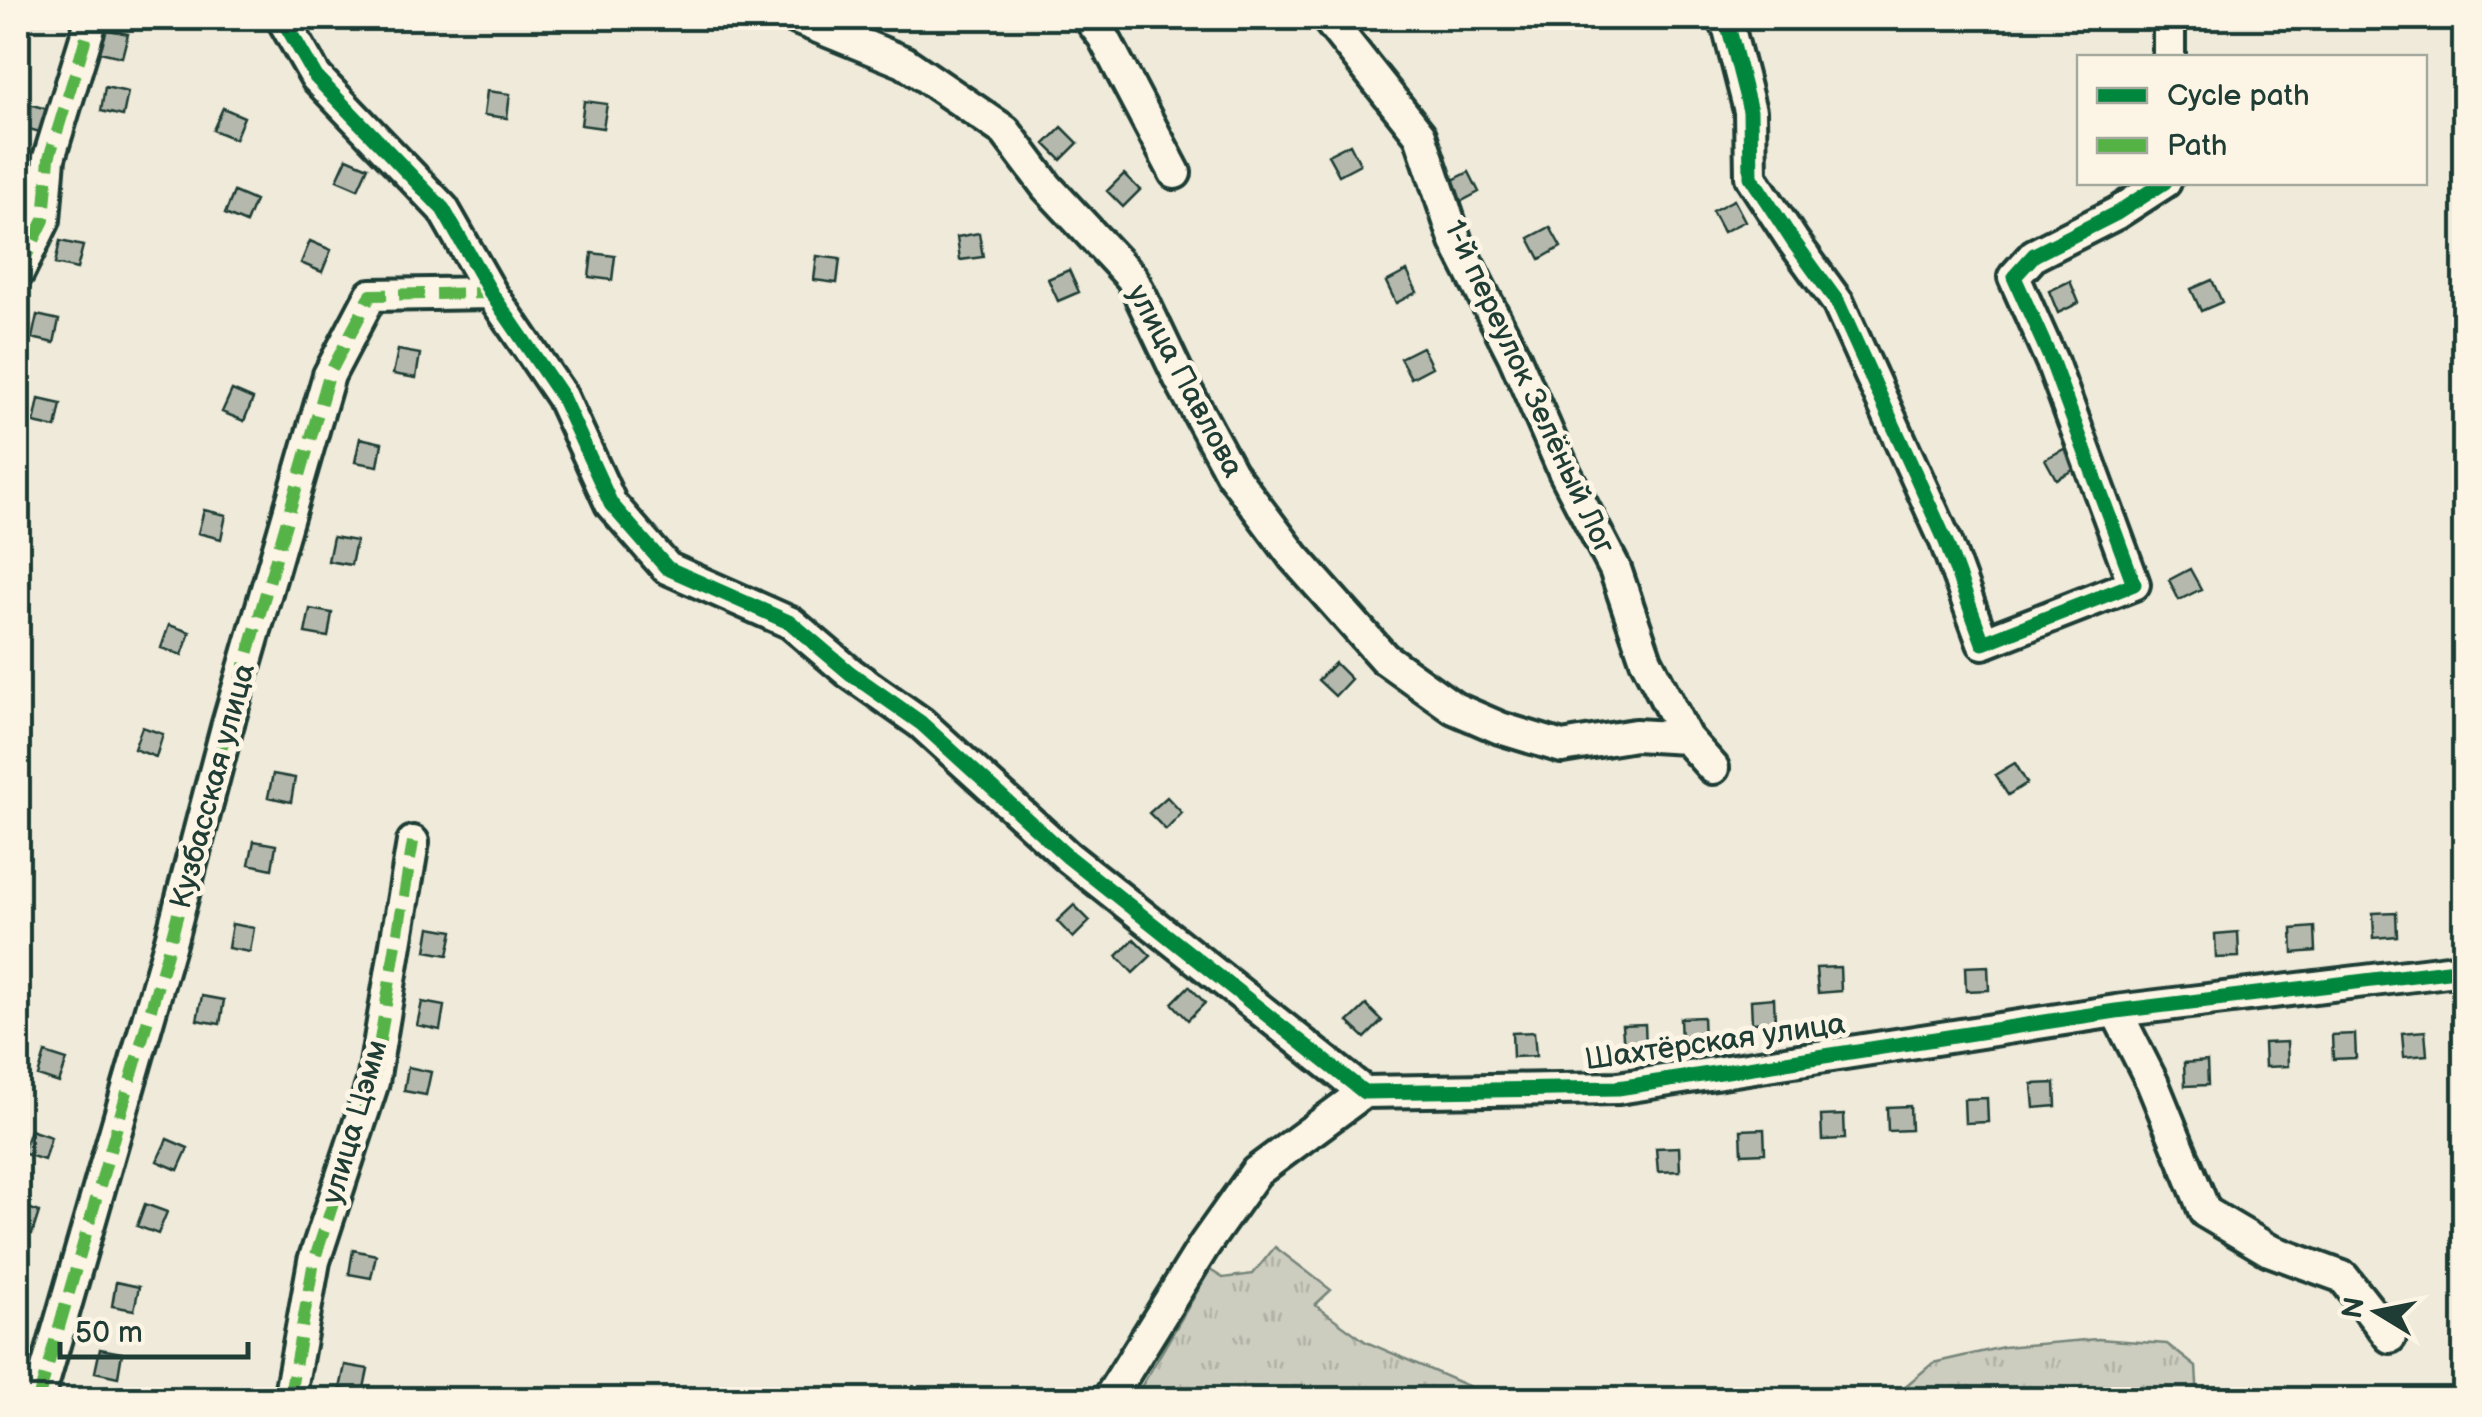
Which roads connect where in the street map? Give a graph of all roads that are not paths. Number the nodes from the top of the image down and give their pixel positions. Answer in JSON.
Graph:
{"nodes":[{"id":1,"x":92,"y":18,"type":"edge"},
{"id":2,"x":282,"y":18,"type":"edge"},
{"id":3,"x":796,"y":18,"type":"edge"},
{"id":4,"x":1089,"y":18,"type":"edge"},
{"id":5,"x":1327,"y":18,"type":"edge"},
{"id":6,"x":1723,"y":18,"type":"edge"},
{"id":7,"x":2169,"y":18,"type":"edge"},
{"id":8,"x":2169,"y":55,"type":"edge"},
{"id":9,"x":1175,"y":174,"type":"dead end"},
{"id":10,"x":2160,"y":185,"type":"edge"},
{"id":11,"x":18,"y":273,"type":"edge"},
{"id":12,"x":491,"y":293,"type":"junction"},
{"id":13,"x":1686,"y":738,"type":"junction"},
{"id":14,"x":1713,"y":768,"type":"dead end"},
{"id":15,"x":413,"y":842,"type":"dead end"},
{"id":16,"x":2464,"y":969,"type":"edge"},
{"id":17,"x":2116,"y":1011,"type":"junction"},
{"id":18,"x":1364,"y":1092,"type":"junction"},
{"id":19,"x":2390,"y":1337,"type":"dead end"},
{"id":20,"x":38,"y":1400,"type":"edge"},
{"id":21,"x":289,"y":1400,"type":"edge"},
{"id":22,"x":1108,"y":1400,"type":"edge"}],
"edges":[{"from":1,"to":11,"type":"street"},
{"from":2,"to":12,"type":"street"},
{"from":3,"to":13,"type":"street","name":"улица Павлова"},
{"from":4,"to":9,"type":"street"},
{"from":5,"to":13,"type":"street","name":"1-й переулок Зелёный Лог"},
{"from":6,"to":10,"type":"street"},
{"from":7,"to":8,"type":"street"},
{"from":12,"to":18,"type":"street"},
{"from":12,"to":20,"type":"street","name":"Кузбасская улица"},
{"from":13,"to":14,"type":"street","name":"1-й переулок Зелёный Лог"},
{"from":15,"to":21,"type":"street","name":"улица Цэмм"},
{"from":16,"to":17,"type":"street","name":"Шахтёрская улица"},
{"from":17,"to":18,"type":"street","name":"Шахтёрская улица"},
{"from":17,"to":19,"type":"street"},
{"from":18,"to":22,"type":"street"}]}
